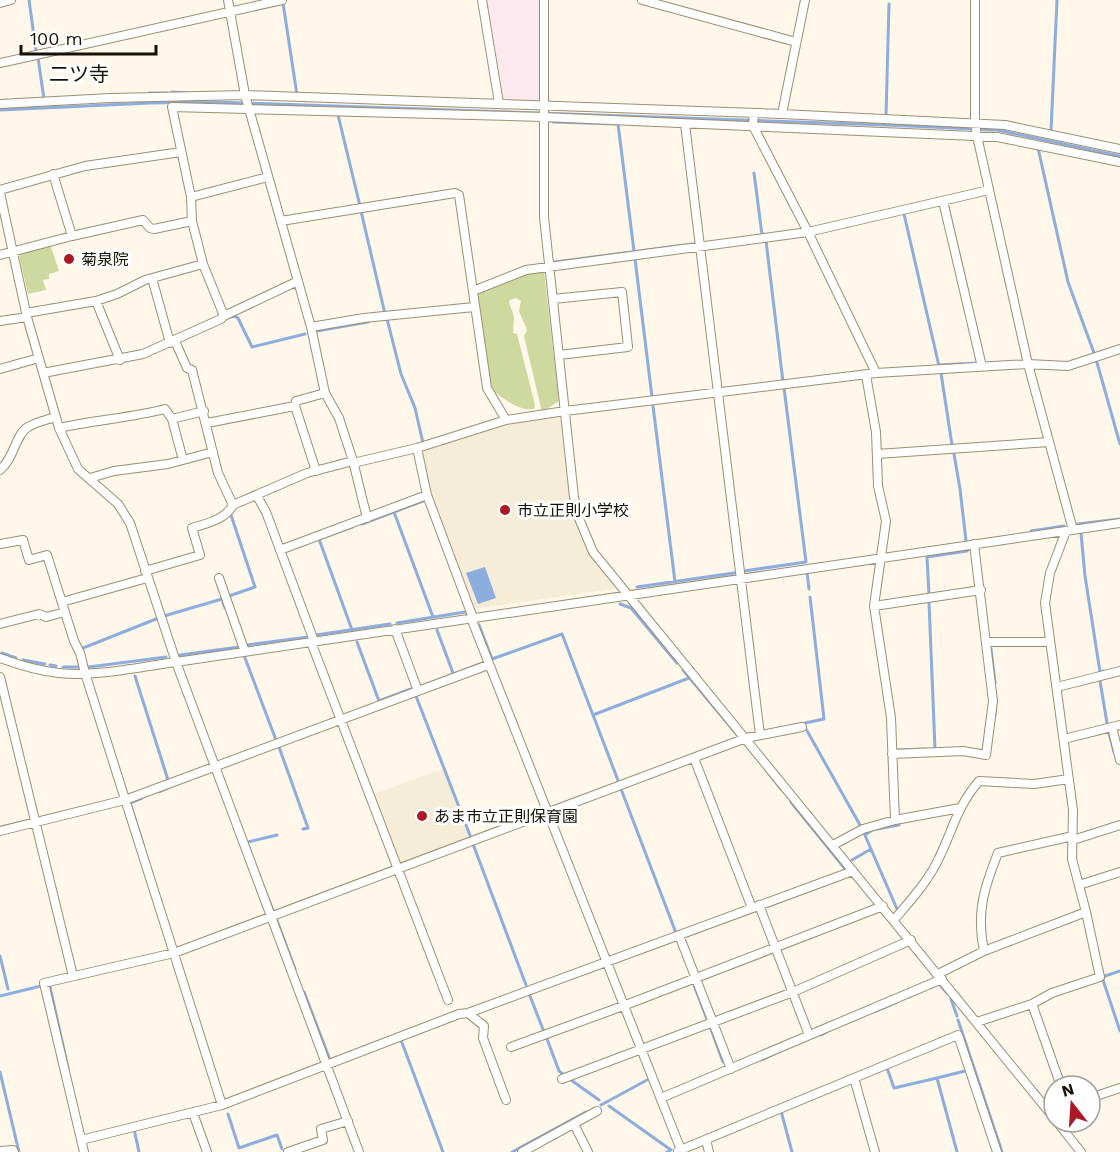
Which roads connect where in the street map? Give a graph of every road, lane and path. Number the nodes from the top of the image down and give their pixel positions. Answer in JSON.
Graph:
{"nodes":[{"id":1,"x":11,"y":0,"type":"edge"},
{"id":2,"x":228,"y":0,"type":"edge"},
{"id":3,"x":282,"y":0,"type":"edge"},
{"id":4,"x":482,"y":0,"type":"edge"},
{"id":5,"x":544,"y":0,"type":"edge"},
{"id":6,"x":642,"y":0,"type":"edge"},
{"id":7,"x":805,"y":0,"type":"edge"},
{"id":8,"x":975,"y":0,"type":"edge"},
{"id":9,"x":0,"y":3,"type":"edge"},
{"id":10,"x":230,"y":10,"type":"junction"},
{"id":11,"x":796,"y":42,"type":"junction"},
{"id":12,"x":0,"y":63,"type":"edge"},
{"id":13,"x":247,"y":102,"type":"junction"},
{"id":14,"x":499,"y":103,"type":"junction"},
{"id":15,"x":0,"y":104,"type":"edge"},
{"id":16,"x":543,"y":111,"type":"junction"},
{"id":17,"x":782,"y":114,"type":"junction"},
{"id":18,"x":753,"y":120,"type":"junction"},
{"id":19,"x":685,"y":124,"type":"junction"},
{"id":20,"x":976,"y":130,"type":"junction"},
{"id":21,"x":1120,"y":149,"type":"edge"},
{"id":22,"x":182,"y":152,"type":"junction"},
{"id":23,"x":1120,"y":162,"type":"edge"},
{"id":24,"x":53,"y":174,"type":"junction"},
{"id":25,"x":268,"y":177,"type":"junction"},
{"id":26,"x":988,"y":190,"type":"junction"},
{"id":27,"x":0,"y":192,"type":"edge"},
{"id":28,"x":191,"y":197,"type":"junction"},
{"id":29,"x":943,"y":201,"type":"junction"},
{"id":30,"x":3,"y":221,"type":"edge"},
{"id":31,"x":192,"y":221,"type":"junction"},
{"id":32,"x":281,"y":221,"type":"junction"},
{"id":33,"x":808,"y":232,"type":"junction"},
{"id":34,"x":72,"y":236,"type":"junction"},
{"id":35,"x":699,"y":246,"type":"junction"},
{"id":36,"x":14,"y":252,"type":"junction"},
{"id":37,"x":0,"y":255,"type":"edge"},
{"id":38,"x":203,"y":264,"type":"junction"},
{"id":39,"x":549,"y":267,"type":"junction"},
{"id":40,"x":152,"y":278,"type":"junction"},
{"id":41,"x":298,"y":281,"type":"junction"},
{"id":42,"x":472,"y":291,"type":"junction"},
{"id":43,"x":553,"y":300,"type":"junction"},
{"id":44,"x":96,"y":301,"type":"junction"},
{"id":45,"x":474,"y":307,"type":"junction"},
{"id":46,"x":26,"y":315,"type":"junction"},
{"id":47,"x":224,"y":316,"type":"junction"},
{"id":48,"x":0,"y":321,"type":"edge"},
{"id":49,"x":311,"y":327,"type":"junction"},
{"id":50,"x":173,"y":342,"type":"junction"},
{"id":51,"x":1120,"y":349,"type":"edge"},
{"id":52,"x":559,"y":355,"type":"junction"},
{"id":53,"x":39,"y":358,"type":"junction"},
{"id":54,"x":120,"y":360,"type":"junction"},
{"id":55,"x":1028,"y":364,"type":"junction"},
{"id":56,"x":982,"y":367,"type":"junction"},
{"id":57,"x":0,"y":369,"type":"edge"},
{"id":58,"x":43,"y":373,"type":"junction"},
{"id":59,"x":876,"y":374,"type":"junction"},
{"id":60,"x":866,"y":375,"type":"junction"},
{"id":61,"x":326,"y":393,"type":"junction"},
{"id":62,"x":718,"y":393,"type":"junction"},
{"id":63,"x":295,"y":406,"type":"junction"},
{"id":64,"x":204,"y":411,"type":"junction"},
{"id":65,"x":565,"y":411,"type":"junction"},
{"id":66,"x":55,"y":417,"type":"junction"},
{"id":67,"x":172,"y":419,"type":"junction"},
{"id":68,"x":506,"y":420,"type":"junction"},
{"id":69,"x":207,"y":423,"type":"junction"},
{"id":70,"x":59,"y":428,"type":"junction"},
{"id":71,"x":1049,"y":442,"type":"junction"},
{"id":72,"x":417,"y":448,"type":"junction"},
{"id":73,"x":213,"y":452,"type":"junction"},
{"id":74,"x":877,"y":454,"type":"junction"},
{"id":75,"x":183,"y":460,"type":"junction"},
{"id":76,"x":353,"y":462,"type":"junction"},
{"id":77,"x":0,"y":470,"type":"edge"},
{"id":78,"x":316,"y":471,"type":"junction"},
{"id":79,"x":90,"y":478,"type":"junction"},
{"id":80,"x":426,"y":495,"type":"junction"},
{"id":81,"x":257,"y":496,"type":"junction"},
{"id":82,"x":233,"y":505,"type":"junction"},
{"id":83,"x":367,"y":518,"type":"junction"},
{"id":84,"x":1120,"y":523,"type":"edge"},
{"id":85,"x":1070,"y":530,"type":"junction"},
{"id":86,"x":0,"y":544,"type":"edge"},
{"id":87,"x":974,"y":544,"type":"junction"},
{"id":88,"x":280,"y":550,"type":"junction"},
{"id":89,"x":882,"y":557,"type":"junction"},
{"id":90,"x":146,"y":575,"type":"junction"},
{"id":91,"x":741,"y":577,"type":"junction"},
{"id":92,"x":219,"y":578,"type":"dead end"},
{"id":93,"x":981,"y":590,"type":"junction"},
{"id":94,"x":629,"y":596,"type":"junction"},
{"id":95,"x":62,"y":602,"type":"junction"},
{"id":96,"x":874,"y":606,"type":"junction"},
{"id":97,"x":65,"y":612,"type":"junction"},
{"id":98,"x":472,"y":618,"type":"junction"},
{"id":99,"x":0,"y":624,"type":"edge"},
{"id":100,"x":396,"y":629,"type":"junction"},
{"id":101,"x":313,"y":642,"type":"junction"},
{"id":102,"x":987,"y":642,"type":"junction"},
{"id":103,"x":1050,"y":642,"type":"junction"},
{"id":104,"x":245,"y":652,"type":"junction"},
{"id":105,"x":0,"y":658,"type":"edge"},
{"id":106,"x":176,"y":662,"type":"junction"},
{"id":107,"x":488,"y":665,"type":"junction"},
{"id":108,"x":1120,"y":671,"type":"edge"},
{"id":109,"x":85,"y":673,"type":"junction"},
{"id":110,"x":0,"y":677,"type":"edge"},
{"id":111,"x":1,"y":687,"type":"edge"},
{"id":112,"x":1057,"y":687,"type":"junction"},
{"id":113,"x":418,"y":691,"type":"junction"},
{"id":114,"x":342,"y":720,"type":"junction"},
{"id":115,"x":1116,"y":726,"type":"edge"},
{"id":116,"x":802,"y":727,"type":"dead end"},
{"id":117,"x":760,"y":735,"type":"junction"},
{"id":118,"x":746,"y":738,"type":"junction"},
{"id":119,"x":1064,"y":739,"type":"junction"},
{"id":120,"x":892,"y":754,"type":"junction"},
{"id":121,"x":694,"y":758,"type":"junction"},
{"id":122,"x":1120,"y":760,"type":"edge"},
{"id":123,"x":215,"y":766,"type":"junction"},
{"id":124,"x":1068,"y":779,"type":"junction"},
{"id":125,"x":125,"y":800,"type":"junction"},
{"id":126,"x":960,"y":808,"type":"junction"},
{"id":127,"x":547,"y":813,"type":"junction"},
{"id":128,"x":896,"y":820,"type":"junction"},
{"id":129,"x":36,"y":823,"type":"junction"},
{"id":130,"x":1120,"y":825,"type":"edge"},
{"id":131,"x":0,"y":831,"type":"edge"},
{"id":132,"x":1073,"y":838,"type":"junction"},
{"id":133,"x":833,"y":845,"type":"junction"},
{"id":134,"x":398,"y":869,"type":"junction"},
{"id":135,"x":853,"y":871,"type":"junction"},
{"id":136,"x":1120,"y":872,"type":"edge"},
{"id":137,"x":1079,"y":885,"type":"junction"},
{"id":138,"x":883,"y":906,"type":"junction"},
{"id":139,"x":755,"y":907,"type":"junction"},
{"id":140,"x":1086,"y":912,"type":"junction"},
{"id":141,"x":272,"y":916,"type":"junction"},
{"id":142,"x":894,"y":920,"type":"junction"},
{"id":143,"x":679,"y":935,"type":"junction"},
{"id":144,"x":911,"y":940,"type":"junction"},
{"id":145,"x":776,"y":948,"type":"junction"},
{"id":146,"x":984,"y":951,"type":"junction"},
{"id":147,"x":174,"y":953,"type":"junction"},
{"id":148,"x":606,"y":963,"type":"junction"},
{"id":149,"x":73,"y":976,"type":"junction"},
{"id":150,"x":940,"y":976,"type":"junction"},
{"id":151,"x":696,"y":978,"type":"junction"},
{"id":152,"x":793,"y":992,"type":"junction"},
{"id":153,"x":448,"y":1000,"type":"dead end"},
{"id":154,"x":1032,"y":1004,"type":"junction"},
{"id":155,"x":623,"y":1006,"type":"junction"},
{"id":156,"x":468,"y":1013,"type":"junction"},
{"id":157,"x":976,"y":1022,"type":"junction"},
{"id":158,"x":713,"y":1023,"type":"junction"},
{"id":159,"x":809,"y":1035,"type":"junction"},
{"id":160,"x":512,"y":1047,"type":"dead end"},
{"id":161,"x":640,"y":1051,"type":"junction"},
{"id":162,"x":327,"y":1065,"type":"junction"},
{"id":163,"x":731,"y":1069,"type":"junction"},
{"id":164,"x":1057,"y":1074,"type":"edge"},
{"id":165,"x":854,"y":1078,"type":"junction"},
{"id":166,"x":562,"y":1079,"type":"dead end"},
{"id":167,"x":1120,"y":1088,"type":"edge"},
{"id":168,"x":1102,"y":1094,"type":"edge"},
{"id":169,"x":661,"y":1098,"type":"junction"},
{"id":170,"x":506,"y":1100,"type":"dead end"},
{"id":171,"x":1042,"y":1101,"type":"edge"},
{"id":172,"x":222,"y":1105,"type":"junction"},
{"id":173,"x":597,"y":1111,"type":"dead end"},
{"id":174,"x":193,"y":1113,"type":"junction"},
{"id":175,"x":348,"y":1121,"type":"junction"},
{"id":176,"x":574,"y":1124,"type":"junction"},
{"id":177,"x":1067,"y":1134,"type":"edge"},
{"id":178,"x":81,"y":1140,"type":"junction"},
{"id":179,"x":706,"y":1140,"type":"junction"},
{"id":180,"x":0,"y":1151,"type":"edge"},
{"id":181,"x":528,"y":1151,"type":"edge"},
{"id":182,"x":679,"y":1151,"type":"edge"},
{"id":183,"x":14,"y":1152,"type":"edge"},
{"id":184,"x":84,"y":1152,"type":"edge"},
{"id":185,"x":207,"y":1152,"type":"edge"},
{"id":186,"x":288,"y":1152,"type":"edge"},
{"id":187,"x":359,"y":1152,"type":"edge"},
{"id":188,"x":588,"y":1152,"type":"edge"},
{"id":189,"x":709,"y":1152,"type":"edge"},
{"id":190,"x":875,"y":1152,"type":"edge"},
{"id":191,"x":997,"y":1152,"type":"edge"},
{"id":192,"x":1081,"y":1152,"type":"edge"}],
"edges":[{"from":1,"to":9,"type":"street"},
{"from":2,"to":10,"type":"street"},
{"from":3,"to":10,"type":"street"},
{"from":4,"to":14,"type":"street"},
{"from":5,"to":16,"type":"street"},
{"from":6,"to":11,"type":"street"},
{"from":7,"to":11,"type":"street"},
{"from":8,"to":20,"type":"street"},
{"from":10,"to":12,"type":"street"},
{"from":10,"to":13,"type":"street"},
{"from":11,"to":17,"type":"street"},
{"from":13,"to":14,"type":"street"},
{"from":13,"to":15,"type":"street"},
{"from":13,"to":16,"type":"street"},
{"from":13,"to":22,"type":"street"},
{"from":13,"to":25,"type":"street"},
{"from":14,"to":16,"type":"street"},
{"from":16,"to":18,"type":"street"},
{"from":16,"to":19,"type":"street"},
{"from":16,"to":39,"type":"street"},
{"from":17,"to":18,"type":"street"},
{"from":17,"to":20,"type":"street"},
{"from":18,"to":19,"type":"street"},
{"from":18,"to":20,"type":"street"},
{"from":18,"to":33,"type":"street"},
{"from":19,"to":35,"type":"street"},
{"from":20,"to":21,"type":"street"},
{"from":20,"to":23,"type":"street"},
{"from":20,"to":26,"type":"street"},
{"from":22,"to":24,"type":"street"},
{"from":22,"to":28,"type":"street"},
{"from":24,"to":27,"type":"street"},
{"from":24,"to":34,"type":"street"},
{"from":25,"to":28,"type":"street"},
{"from":25,"to":32,"type":"street"},
{"from":26,"to":29,"type":"street"},
{"from":26,"to":55,"type":"street"},
{"from":27,"to":30,"type":"street"},
{"from":28,"to":31,"type":"street"},
{"from":29,"to":33,"type":"street"},
{"from":29,"to":56,"type":"street"},
{"from":30,"to":36,"type":"street"},
{"from":31,"to":34,"type":"street"},
{"from":31,"to":38,"type":"street"},
{"from":32,"to":41,"type":"street"},
{"from":32,"to":42,"type":"street"},
{"from":33,"to":35,"type":"street"},
{"from":33,"to":59,"type":"street"},
{"from":34,"to":36,"type":"street"},
{"from":35,"to":39,"type":"street"},
{"from":35,"to":62,"type":"street"},
{"from":36,"to":37,"type":"street"},
{"from":36,"to":46,"type":"street"},
{"from":38,"to":40,"type":"street"},
{"from":38,"to":47,"type":"street"},
{"from":39,"to":42,"type":"street"},
{"from":39,"to":43,"type":"street"},
{"from":40,"to":44,"type":"street"},
{"from":40,"to":50,"type":"street"},
{"from":41,"to":47,"type":"street"},
{"from":41,"to":49,"type":"street"},
{"from":42,"to":45,"type":"street"},
{"from":43,"to":52,"type":"street"},
{"from":43,"to":52,"type":"street"},
{"from":44,"to":46,"type":"street"},
{"from":44,"to":54,"type":"street"},
{"from":45,"to":49,"type":"street"},
{"from":45,"to":68,"type":"street"},
{"from":46,"to":48,"type":"street"},
{"from":46,"to":53,"type":"street"},
{"from":47,"to":50,"type":"street"},
{"from":49,"to":61,"type":"street"},
{"from":50,"to":54,"type":"street"},
{"from":50,"to":64,"type":"street"},
{"from":51,"to":55,"type":"street"},
{"from":52,"to":65,"type":"street"},
{"from":53,"to":57,"type":"street"},
{"from":53,"to":58,"type":"street"},
{"from":54,"to":58,"type":"street"},
{"from":55,"to":56,"type":"street"},
{"from":55,"to":71,"type":"street"},
{"from":56,"to":59,"type":"street"},
{"from":58,"to":66,"type":"street"},
{"from":59,"to":60,"type":"street"},
{"from":60,"to":62,"type":"street"},
{"from":60,"to":74,"type":"street"},
{"from":61,"to":63,"type":"street"},
{"from":61,"to":76,"type":"street"},
{"from":62,"to":65,"type":"street"},
{"from":62,"to":91,"type":"street"},
{"from":63,"to":69,"type":"street"},
{"from":63,"to":78,"type":"street"},
{"from":64,"to":67,"type":"street"},
{"from":64,"to":69,"type":"street"},
{"from":65,"to":68,"type":"street"},
{"from":65,"to":94,"type":"street"},
{"from":66,"to":70,"type":"street"},
{"from":66,"to":77,"type":"street"},
{"from":67,"to":70,"type":"street"},
{"from":67,"to":75,"type":"street"},
{"from":68,"to":72,"type":"street"},
{"from":69,"to":73,"type":"street"},
{"from":70,"to":79,"type":"street"},
{"from":71,"to":74,"type":"street"},
{"from":71,"to":85,"type":"street"},
{"from":72,"to":76,"type":"street"},
{"from":72,"to":80,"type":"street"},
{"from":73,"to":75,"type":"street"},
{"from":73,"to":82,"type":"street"},
{"from":74,"to":89,"type":"street"},
{"from":75,"to":79,"type":"street"},
{"from":76,"to":78,"type":"street"},
{"from":76,"to":83,"type":"street"},
{"from":78,"to":81,"type":"street"},
{"from":79,"to":90,"type":"street"},
{"from":80,"to":83,"type":"street"},
{"from":80,"to":98,"type":"street"},
{"from":81,"to":82,"type":"street"},
{"from":81,"to":88,"type":"street"},
{"from":82,"to":90,"type":"street"},
{"from":83,"to":88,"type":"street"},
{"from":84,"to":85,"type":"street"},
{"from":85,"to":87,"type":"street"},
{"from":85,"to":103,"type":"street"},
{"from":86,"to":95,"type":"street"},
{"from":87,"to":89,"type":"street"},
{"from":87,"to":93,"type":"street"},
{"from":88,"to":101,"type":"street"},
{"from":89,"to":91,"type":"street"},
{"from":89,"to":96,"type":"street"},
{"from":90,"to":95,"type":"street"},
{"from":90,"to":106,"type":"street"},
{"from":91,"to":94,"type":"street"},
{"from":91,"to":117,"type":"street"},
{"from":92,"to":104,"type":"street"},
{"from":93,"to":96,"type":"street"},
{"from":93,"to":102,"type":"street"},
{"from":94,"to":98,"type":"street"},
{"from":94,"to":118,"type":"street"},
{"from":95,"to":97,"type":"street"},
{"from":96,"to":120,"type":"street"},
{"from":97,"to":99,"type":"street"},
{"from":97,"to":109,"type":"street"},
{"from":98,"to":100,"type":"street"},
{"from":98,"to":107,"type":"street"},
{"from":100,"to":101,"type":"street"},
{"from":100,"to":113,"type":"street"},
{"from":101,"to":104,"type":"street"},
{"from":101,"to":114,"type":"street"},
{"from":102,"to":103,"type":"street"},
{"from":102,"to":120,"type":"street"},
{"from":103,"to":112,"type":"street"},
{"from":104,"to":106,"type":"street"},
{"from":105,"to":109,"type":"street"},
{"from":106,"to":109,"type":"street"},
{"from":106,"to":123,"type":"street"},
{"from":107,"to":113,"type":"street"},
{"from":107,"to":127,"type":"street"},
{"from":108,"to":112,"type":"street"},
{"from":109,"to":125,"type":"street"},
{"from":110,"to":111,"type":"street"},
{"from":111,"to":129,"type":"street"},
{"from":112,"to":119,"type":"street"},
{"from":113,"to":114,"type":"street"},
{"from":114,"to":123,"type":"street"},
{"from":114,"to":134,"type":"street"},
{"from":115,"to":119,"type":"street"},
{"from":115,"to":122,"type":"street"},
{"from":116,"to":117,"type":"street"},
{"from":117,"to":118,"type":"street"},
{"from":118,"to":121,"type":"street"},
{"from":118,"to":133,"type":"street"},
{"from":119,"to":124,"type":"street"},
{"from":120,"to":128,"type":"street"},
{"from":121,"to":127,"type":"street"},
{"from":121,"to":139,"type":"street"},
{"from":123,"to":125,"type":"street"},
{"from":123,"to":141,"type":"street"},
{"from":124,"to":126,"type":"street"},
{"from":124,"to":132,"type":"street"},
{"from":125,"to":129,"type":"street"},
{"from":125,"to":147,"type":"street"},
{"from":126,"to":128,"type":"street"},
{"from":126,"to":142,"type":"street"},
{"from":127,"to":134,"type":"street"},
{"from":127,"to":148,"type":"street"},
{"from":128,"to":133,"type":"street"},
{"from":129,"to":131,"type":"street"},
{"from":129,"to":149,"type":"street"},
{"from":130,"to":132,"type":"street"},
{"from":132,"to":137,"type":"street"},
{"from":132,"to":146,"type":"street"},
{"from":133,"to":135,"type":"street"},
{"from":134,"to":141,"type":"street"},
{"from":134,"to":153,"type":"street"},
{"from":135,"to":138,"type":"street"},
{"from":135,"to":139,"type":"street"},
{"from":136,"to":137,"type":"street"},
{"from":137,"to":140,"type":"street"},
{"from":138,"to":142,"type":"street"},
{"from":138,"to":145,"type":"street"},
{"from":139,"to":143,"type":"street"},
{"from":139,"to":145,"type":"street"},
{"from":140,"to":146,"type":"street"},
{"from":140,"to":154,"type":"street"},
{"from":141,"to":147,"type":"street"},
{"from":141,"to":162,"type":"street"},
{"from":142,"to":144,"type":"street"},
{"from":143,"to":148,"type":"street"},
{"from":143,"to":151,"type":"street"},
{"from":144,"to":150,"type":"street"},
{"from":144,"to":152,"type":"street"},
{"from":145,"to":151,"type":"street"},
{"from":145,"to":152,"type":"street"},
{"from":146,"to":150,"type":"street"},
{"from":147,"to":149,"type":"street"},
{"from":147,"to":172,"type":"street"},
{"from":148,"to":155,"type":"street"},
{"from":148,"to":156,"type":"street"},
{"from":149,"to":178,"type":"street"},
{"from":150,"to":157,"type":"street"},
{"from":150,"to":159,"type":"street"},
{"from":151,"to":155,"type":"street"},
{"from":151,"to":158,"type":"street"},
{"from":152,"to":158,"type":"street"},
{"from":152,"to":159,"type":"street"},
{"from":154,"to":157,"type":"street"},
{"from":154,"to":164,"type":"street"},
{"from":155,"to":160,"type":"street"},
{"from":155,"to":161,"type":"street"},
{"from":156,"to":162,"type":"street"},
{"from":156,"to":170,"type":"street"},
{"from":157,"to":171,"type":"street"},
{"from":158,"to":161,"type":"street"},
{"from":158,"to":163,"type":"street"},
{"from":159,"to":163,"type":"street"},
{"from":161,"to":166,"type":"street"},
{"from":161,"to":169,"type":"street"},
{"from":162,"to":172,"type":"street"},
{"from":162,"to":175,"type":"street"},
{"from":163,"to":169,"type":"street"},
{"from":165,"to":179,"type":"street"},
{"from":165,"to":190,"type":"street"},
{"from":165,"to":191,"type":"street"},
{"from":167,"to":168,"type":"street"},
{"from":169,"to":182,"type":"street"},
{"from":172,"to":174,"type":"street"},
{"from":173,"to":176,"type":"street"},
{"from":174,"to":178,"type":"street"},
{"from":174,"to":185,"type":"street"},
{"from":175,"to":186,"type":"street"},
{"from":175,"to":187,"type":"street"},
{"from":176,"to":181,"type":"street"},
{"from":176,"to":188,"type":"street"},
{"from":177,"to":192,"type":"street"},
{"from":178,"to":184,"type":"street"},
{"from":179,"to":182,"type":"street"},
{"from":179,"to":189,"type":"street"},
{"from":180,"to":183,"type":"street"}]}
